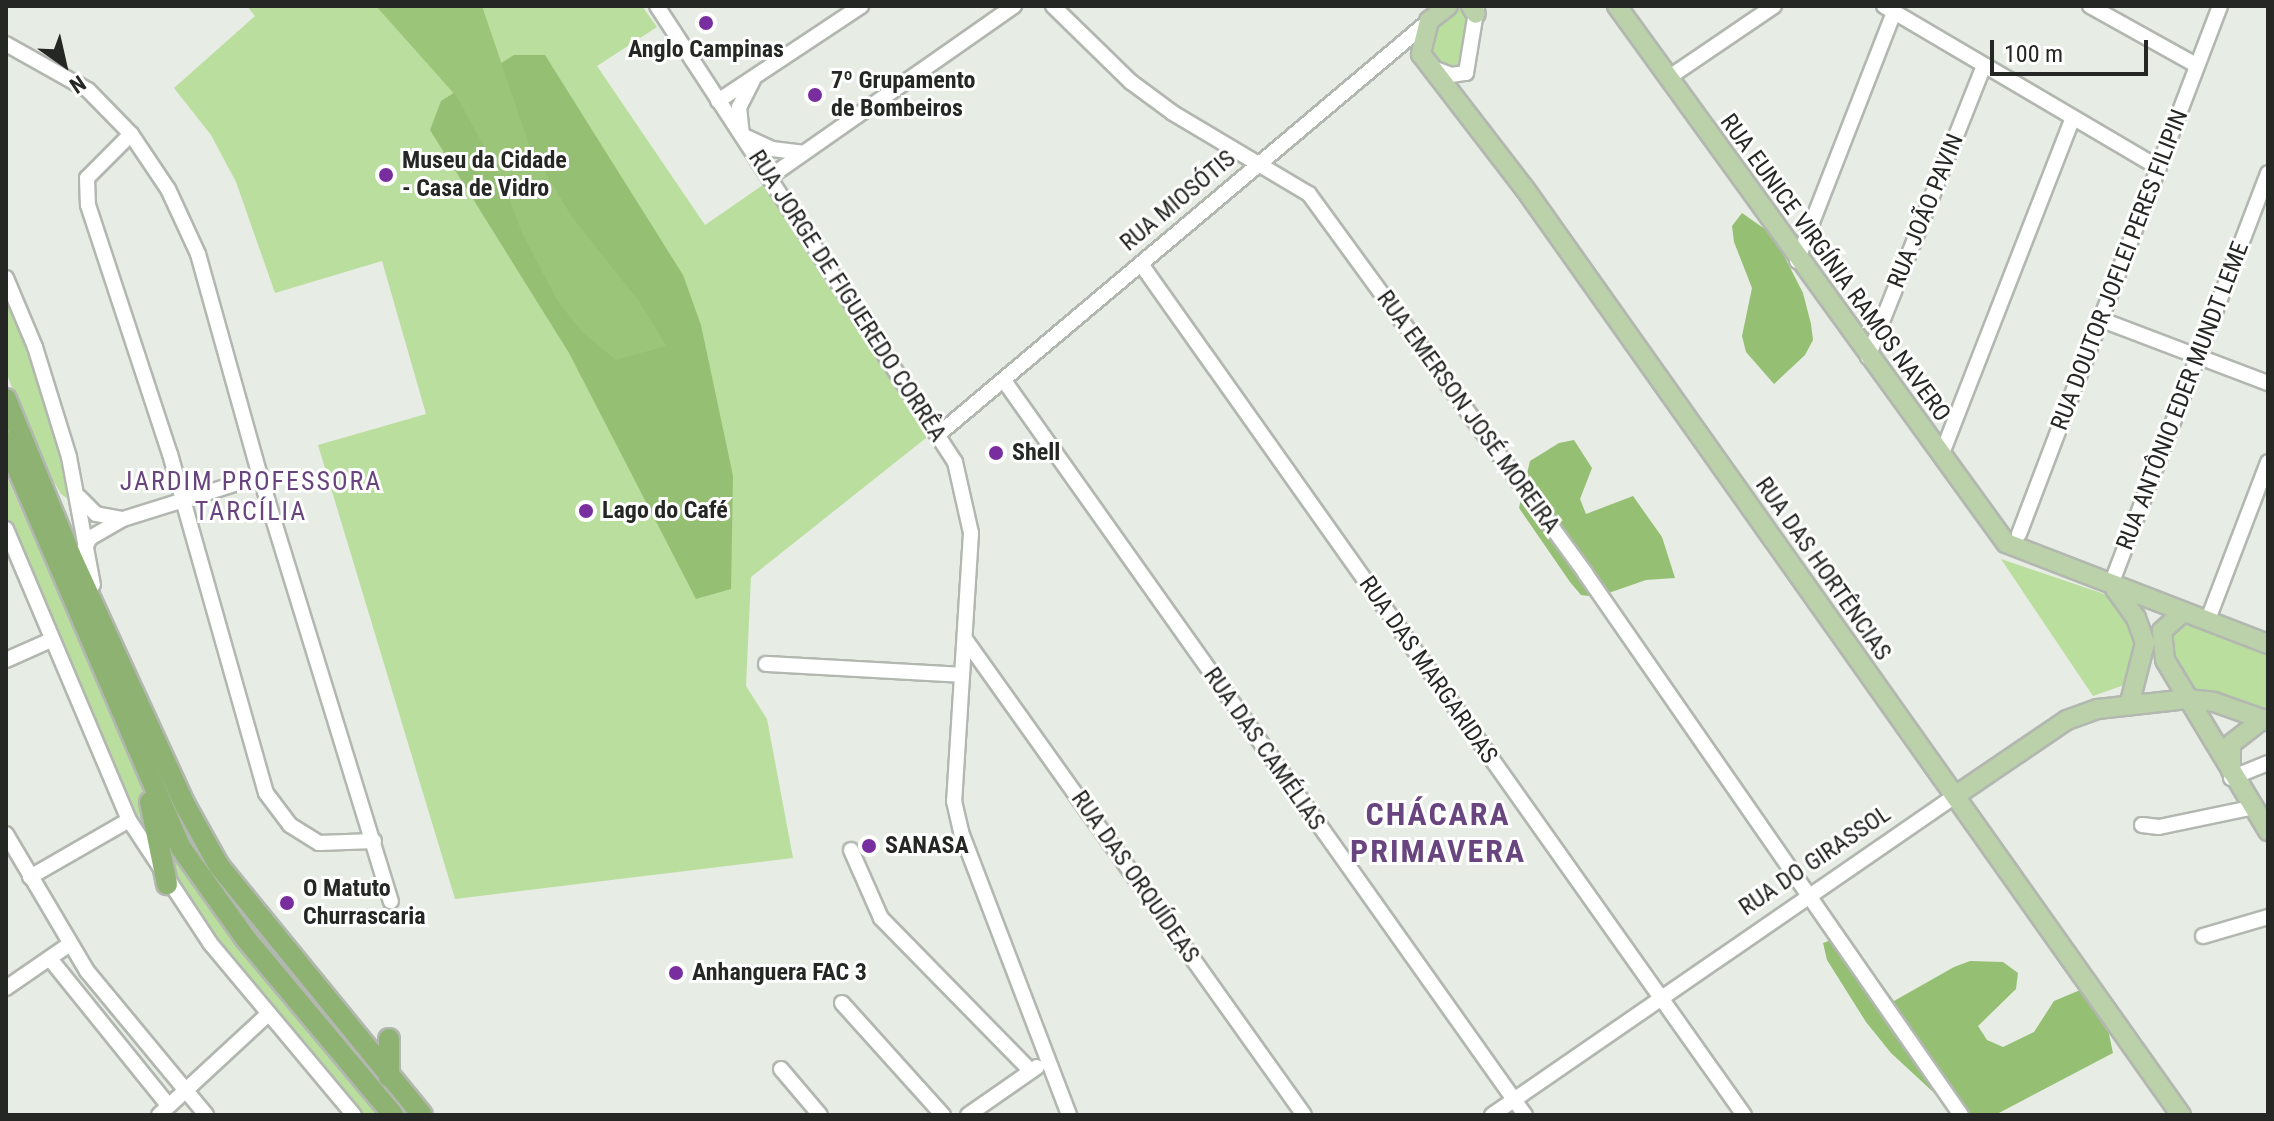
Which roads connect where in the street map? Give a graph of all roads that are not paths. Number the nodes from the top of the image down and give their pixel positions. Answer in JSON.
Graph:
{"nodes":[{"id":1,"x":657,"y":6,"type":"edge"},
{"id":2,"x":861,"y":6,"type":"edge"},
{"id":3,"x":1014,"y":6,"type":"edge"},
{"id":4,"x":1053,"y":6,"type":"edge"},
{"id":5,"x":1448,"y":6,"type":"edge"},
{"id":6,"x":1617,"y":6,"type":"edge"},
{"id":7,"x":1774,"y":6,"type":"edge"},
{"id":8,"x":2090,"y":6,"type":"edge"},
{"id":9,"x":2220,"y":6,"type":"edge"},
{"id":10,"x":1475,"y":9,"type":"edge"},
{"id":11,"x":1889,"y":9,"type":"edge"},
{"id":12,"x":1429,"y":21,"type":"junction"},
{"id":13,"x":6,"y":44,"type":"edge"},
{"id":14,"x":1399,"y":46,"type":"junction"},
{"id":15,"x":1427,"y":61,"type":"junction"},
{"id":16,"x":1984,"y":65,"type":"junction"},
{"id":17,"x":2196,"y":65,"type":"junction"},
{"id":18,"x":1668,"y":78,"type":"junction"},
{"id":19,"x":753,"y":79,"type":"junction"},
{"id":20,"x":718,"y":101,"type":"junction"},
{"id":21,"x":2073,"y":118,"type":"junction"},
{"id":22,"x":131,"y":134,"type":"junction"},
{"id":23,"x":742,"y":135,"type":"junction"},
{"id":24,"x":803,"y":153,"type":"junction"},
{"id":25,"x":1257,"y":164,"type":"junction"},
{"id":26,"x":2159,"y":168,"type":"junction"},
{"id":27,"x":2268,"y":173,"type":"edge"},
{"id":28,"x":771,"y":176,"type":"junction"},
{"id":29,"x":1797,"y":261,"type":"junction"},
{"id":30,"x":1141,"y":264,"type":"junction"},
{"id":31,"x":6,"y":278,"type":"edge"},
{"id":32,"x":2102,"y":320,"type":"junction"},
{"id":33,"x":1868,"y":357,"type":"junction"},
{"id":34,"x":2198,"y":357,"type":"junction"},
{"id":35,"x":1005,"y":382,"type":"junction"},
{"id":36,"x":2268,"y":383,"type":"edge"},
{"id":37,"x":6,"y":399,"type":"edge"},
{"id":38,"x":940,"y":433,"type":"junction"},
{"id":39,"x":6,"y":442,"type":"edge"},
{"id":40,"x":1941,"y":456,"type":"junction"},
{"id":41,"x":2268,"y":462,"type":"edge"},
{"id":42,"x":260,"y":476,"type":"junction"},
{"id":43,"x":79,"y":497,"type":"junction"},
{"id":44,"x":183,"y":499,"type":"junction"},
{"id":45,"x":123,"y":519,"type":"junction"},
{"id":46,"x":6,"y":529,"type":"edge"},
{"id":47,"x":9,"y":541,"type":"edge"},
{"id":48,"x":2020,"y":543,"type":"junction"},
{"id":49,"x":84,"y":549,"type":"junction"},
{"id":50,"x":2114,"y":580,"type":"junction"},
{"id":51,"x":2182,"y":613,"type":"junction"},
{"id":52,"x":2207,"y":622,"type":"junction"},
{"id":53,"x":965,"y":639,"type":"junction"},
{"id":54,"x":51,"y":640,"type":"junction"},
{"id":55,"x":2268,"y":644,"type":"edge"},
{"id":56,"x":114,"y":650,"type":"junction"},
{"id":57,"x":6,"y":660,"type":"edge"},
{"id":58,"x":766,"y":664,"type":"dead end"},
{"id":59,"x":962,"y":675,"type":"junction"},
{"id":60,"x":2187,"y":699,"type":"junction"},
{"id":61,"x":2130,"y":702,"type":"junction"},
{"id":62,"x":2265,"y":720,"type":"edge"},
{"id":63,"x":2268,"y":763,"type":"edge"},
{"id":64,"x":146,"y":771,"type":"junction"},
{"id":65,"x":2231,"y":778,"type":"junction"},
{"id":66,"x":1955,"y":796,"type":"junction"},
{"id":67,"x":2250,"y":808,"type":"junction"},
{"id":68,"x":129,"y":820,"type":"junction"},
{"id":69,"x":2142,"y":825,"type":"dead end"},
{"id":70,"x":2268,"y":831,"type":"edge"},
{"id":71,"x":6,"y":834,"type":"edge"},
{"id":72,"x":374,"y":841,"type":"junction"},
{"id":73,"x":851,"y":850,"type":"dead end"},
{"id":74,"x":30,"y":877,"type":"junction"},
{"id":75,"x":167,"y":884,"type":"junction"},
{"id":76,"x":1806,"y":896,"type":"junction"},
{"id":77,"x":391,"y":901,"type":"dead end"},
{"id":78,"x":2268,"y":917,"type":"edge"},
{"id":79,"x":2203,"y":936,"type":"dead end"},
{"id":80,"x":70,"y":944,"type":"junction"},
{"id":81,"x":51,"y":960,"type":"junction"},
{"id":82,"x":6,"y":988,"type":"edge"},
{"id":83,"x":1660,"y":997,"type":"junction"},
{"id":84,"x":842,"y":1003,"type":"dead end"},
{"id":85,"x":266,"y":1016,"type":"junction"},
{"id":86,"x":389,"y":1039,"type":"dead end"},
{"id":87,"x":1049,"y":1059,"type":"junction"},
{"id":88,"x":781,"y":1069,"type":"dead end"},
{"id":89,"x":1031,"y":1071,"type":"junction"},
{"id":90,"x":389,"y":1077,"type":"junction"},
{"id":91,"x":183,"y":1089,"type":"junction"},
{"id":92,"x":1514,"y":1100,"type":"junction"},
{"id":93,"x":163,"y":1110,"type":"edge"},
{"id":94,"x":347,"y":1111,"type":"edge"},
{"id":95,"x":206,"y":1115,"type":"edge"},
{"id":96,"x":393,"y":1115,"type":"edge"},
{"id":97,"x":422,"y":1115,"type":"edge"},
{"id":98,"x":820,"y":1115,"type":"edge"},
{"id":99,"x":943,"y":1115,"type":"edge"},
{"id":100,"x":968,"y":1115,"type":"edge"},
{"id":101,"x":1069,"y":1115,"type":"edge"},
{"id":102,"x":1304,"y":1115,"type":"edge"},
{"id":103,"x":1492,"y":1115,"type":"edge"},
{"id":104,"x":1525,"y":1115,"type":"edge"},
{"id":105,"x":1744,"y":1115,"type":"edge"},
{"id":106,"x":1961,"y":1115,"type":"edge"},
{"id":107,"x":2181,"y":1115,"type":"edge"}],
"edges":[{"from":1,"to":20,"type":"street","name":"RUA JORGE DE FIGUEREDO CORRÊA"},
{"from":2,"to":19,"type":"street"},
{"from":3,"to":24,"type":"street"},
{"from":4,"to":25,"type":"street","name":"RUA EMERSON JOSÉ MOREIRA"},
{"from":5,"to":12,"type":"main road","name":"RUA MIOSÓTIS"},
{"from":6,"to":18,"type":"main road","name":"RUA EUNICE VIRGÍNIA RAMOS NAVERO"},
{"from":7,"to":18,"type":"street"},
{"from":8,"to":17,"type":"street"},
{"from":9,"to":17,"type":"street","name":"RUA DOUTOR JOFLEI PERES FILIPIN"},
{"from":10,"to":15,"type":"street"},
{"from":11,"to":16,"type":"street"},
{"from":11,"to":29,"type":"street"},
{"from":12,"to":14,"type":"street","name":"RUA MIOSÓTIS"},
{"from":12,"to":15,"type":"main road"},
{"from":13,"to":22,"type":"street"},
{"from":14,"to":15,"type":"street"},
{"from":14,"to":25,"type":"street","name":"RUA MIOSÓTIS"},
{"from":15,"to":66,"type":"main road","name":"RUA DAS HORTÊNCIAS"},
{"from":16,"to":21,"type":"street"},
{"from":16,"to":33,"type":"street","name":"RUA JOÃO PAVIN"},
{"from":17,"to":26,"type":"street","name":"RUA DOUTOR JOFLEI PERES FILIPIN"},
{"from":18,"to":29,"type":"main road","name":"RUA EUNICE VIRGÍNIA RAMOS NAVERO"},
{"from":19,"to":20,"type":"street"},
{"from":19,"to":23,"type":"street"},
{"from":20,"to":23,"type":"street","name":"RUA JORGE DE FIGUEREDO CORRÊA"},
{"from":21,"to":26,"type":"street"},
{"from":21,"to":40,"type":"street"},
{"from":22,"to":42,"type":"street"},
{"from":22,"to":44,"type":"street"},
{"from":23,"to":24,"type":"street"},
{"from":23,"to":28,"type":"street","name":"RUA JORGE DE FIGUEREDO CORRÊA"},
{"from":24,"to":28,"type":"street"},
{"from":25,"to":30,"type":"street","name":"RUA MIOSÓTIS"},
{"from":25,"to":76,"type":"street","name":"RUA EMERSON JOSÉ MOREIRA"},
{"from":26,"to":32,"type":"street","name":"RUA DOUTOR JOFLEI PERES FILIPIN"},
{"from":27,"to":34,"type":"street","name":"RUA ANTÔNIO EDER MUNDT LEME"},
{"from":28,"to":38,"type":"street","name":"RUA JORGE DE FIGUEREDO CORRÊA"},
{"from":29,"to":33,"type":"main road","name":"RUA EUNICE VIRGÍNIA RAMOS NAVERO"},
{"from":30,"to":35,"type":"street","name":"RUA MIOSÓTIS"},
{"from":30,"to":83,"type":"street","name":"RUA DAS MARGARIDAS"},
{"from":31,"to":43,"type":"street"},
{"from":32,"to":34,"type":"street"},
{"from":32,"to":48,"type":"street","name":"RUA DOUTOR JOFLEI PERES FILIPIN"},
{"from":33,"to":40,"type":"main road","name":"RUA EUNICE VIRGÍNIA RAMOS NAVERO"},
{"from":34,"to":36,"type":"street"},
{"from":34,"to":50,"type":"street","name":"RUA ANTÔNIO EDER MUNDT LEME"},
{"from":35,"to":38,"type":"street","name":"RUA MIOSÓTIS"},
{"from":35,"to":92,"type":"street","name":"RUA DAS CAMÉLIAS"},
{"from":37,"to":56,"type":"highway"},
{"from":38,"to":53,"type":"street","name":"RUA JORGE DE FIGUEREDO CORRÊA"},
{"from":39,"to":64,"type":"highway"},
{"from":40,"to":48,"type":"main road","name":"RUA EUNICE VIRGÍNIA RAMOS NAVERO"},
{"from":41,"to":52,"type":"street"},
{"from":42,"to":44,"type":"street"},
{"from":42,"to":72,"type":"street"},
{"from":43,"to":45,"type":"street"},
{"from":43,"to":49,"type":"street"},
{"from":44,"to":45,"type":"street"},
{"from":44,"to":72,"type":"street"},
{"from":45,"to":49,"type":"street"},
{"from":46,"to":47,"type":"street"},
{"from":47,"to":54,"type":"street"},
{"from":48,"to":50,"type":"main road"},
{"from":49,"to":56,"type":"street"},
{"from":50,"to":51,"type":"main road"},
{"from":50,"to":61,"type":"main road"},
{"from":51,"to":52,"type":"main road"},
{"from":51,"to":60,"type":"main road"},
{"from":52,"to":55,"type":"main road"},
{"from":53,"to":59,"type":"street","name":"RUA JORGE DE FIGUEREDO CORRÊA"},
{"from":53,"to":102,"type":"street","name":"RUA DAS ORQUÍDEAS"},
{"from":54,"to":57,"type":"street"},
{"from":54,"to":68,"type":"street"},
{"from":56,"to":90,"type":"highway"},
{"from":58,"to":59,"type":"street"},
{"from":59,"to":87,"type":"street","name":"RUA JORGE DE FIGUEREDO CORRÊA"},
{"from":60,"to":61,"type":"main road","name":"RUA DO GIRASSOL"},
{"from":60,"to":62,"type":"main road","name":"RUA DO GIRASSOL"},
{"from":60,"to":65,"type":"main road"},
{"from":61,"to":66,"type":"main road","name":"RUA DO GIRASSOL"},
{"from":62,"to":65,"type":"main road"},
{"from":63,"to":65,"type":"street"},
{"from":64,"to":75,"type":"highway"},
{"from":64,"to":96,"type":"highway"},
{"from":65,"to":67,"type":"main road"},
{"from":66,"to":76,"type":"street","name":"RUA DO GIRASSOL"},
{"from":66,"to":107,"type":"main road","name":"RUA DAS HORTÊNCIAS"},
{"from":67,"to":69,"type":"street"},
{"from":67,"to":70,"type":"main road"},
{"from":68,"to":74,"type":"street"},
{"from":68,"to":75,"type":"street"},
{"from":71,"to":74,"type":"street"},
{"from":72,"to":77,"type":"street"},
{"from":73,"to":89,"type":"street"},
{"from":74,"to":80,"type":"street"},
{"from":75,"to":85,"type":"street"},
{"from":76,"to":83,"type":"street","name":"RUA DO GIRASSOL"},
{"from":76,"to":106,"type":"street","name":"RUA EMERSON JOSÉ MOREIRA"},
{"from":78,"to":79,"type":"street"},
{"from":80,"to":81,"type":"street"},
{"from":80,"to":91,"type":"street"},
{"from":81,"to":82,"type":"street"},
{"from":81,"to":93,"type":"street"},
{"from":83,"to":92,"type":"street","name":"RUA DO GIRASSOL"},
{"from":83,"to":105,"type":"street","name":"RUA DAS MARGARIDAS"},
{"from":84,"to":99,"type":"street"},
{"from":85,"to":91,"type":"street"},
{"from":85,"to":94,"type":"street"},
{"from":86,"to":90,"type":"highway"},
{"from":87,"to":89,"type":"street"},
{"from":87,"to":101,"type":"street","name":"RUA JORGE DE FIGUEREDO CORRÊA"},
{"from":88,"to":98,"type":"street"},
{"from":89,"to":100,"type":"street"},
{"from":90,"to":97,"type":"highway"},
{"from":91,"to":93,"type":"street"},
{"from":91,"to":95,"type":"street"},
{"from":92,"to":103,"type":"street","name":"RUA DO GIRASSOL"},
{"from":92,"to":104,"type":"street","name":"RUA DAS CAMÉLIAS"}]}
